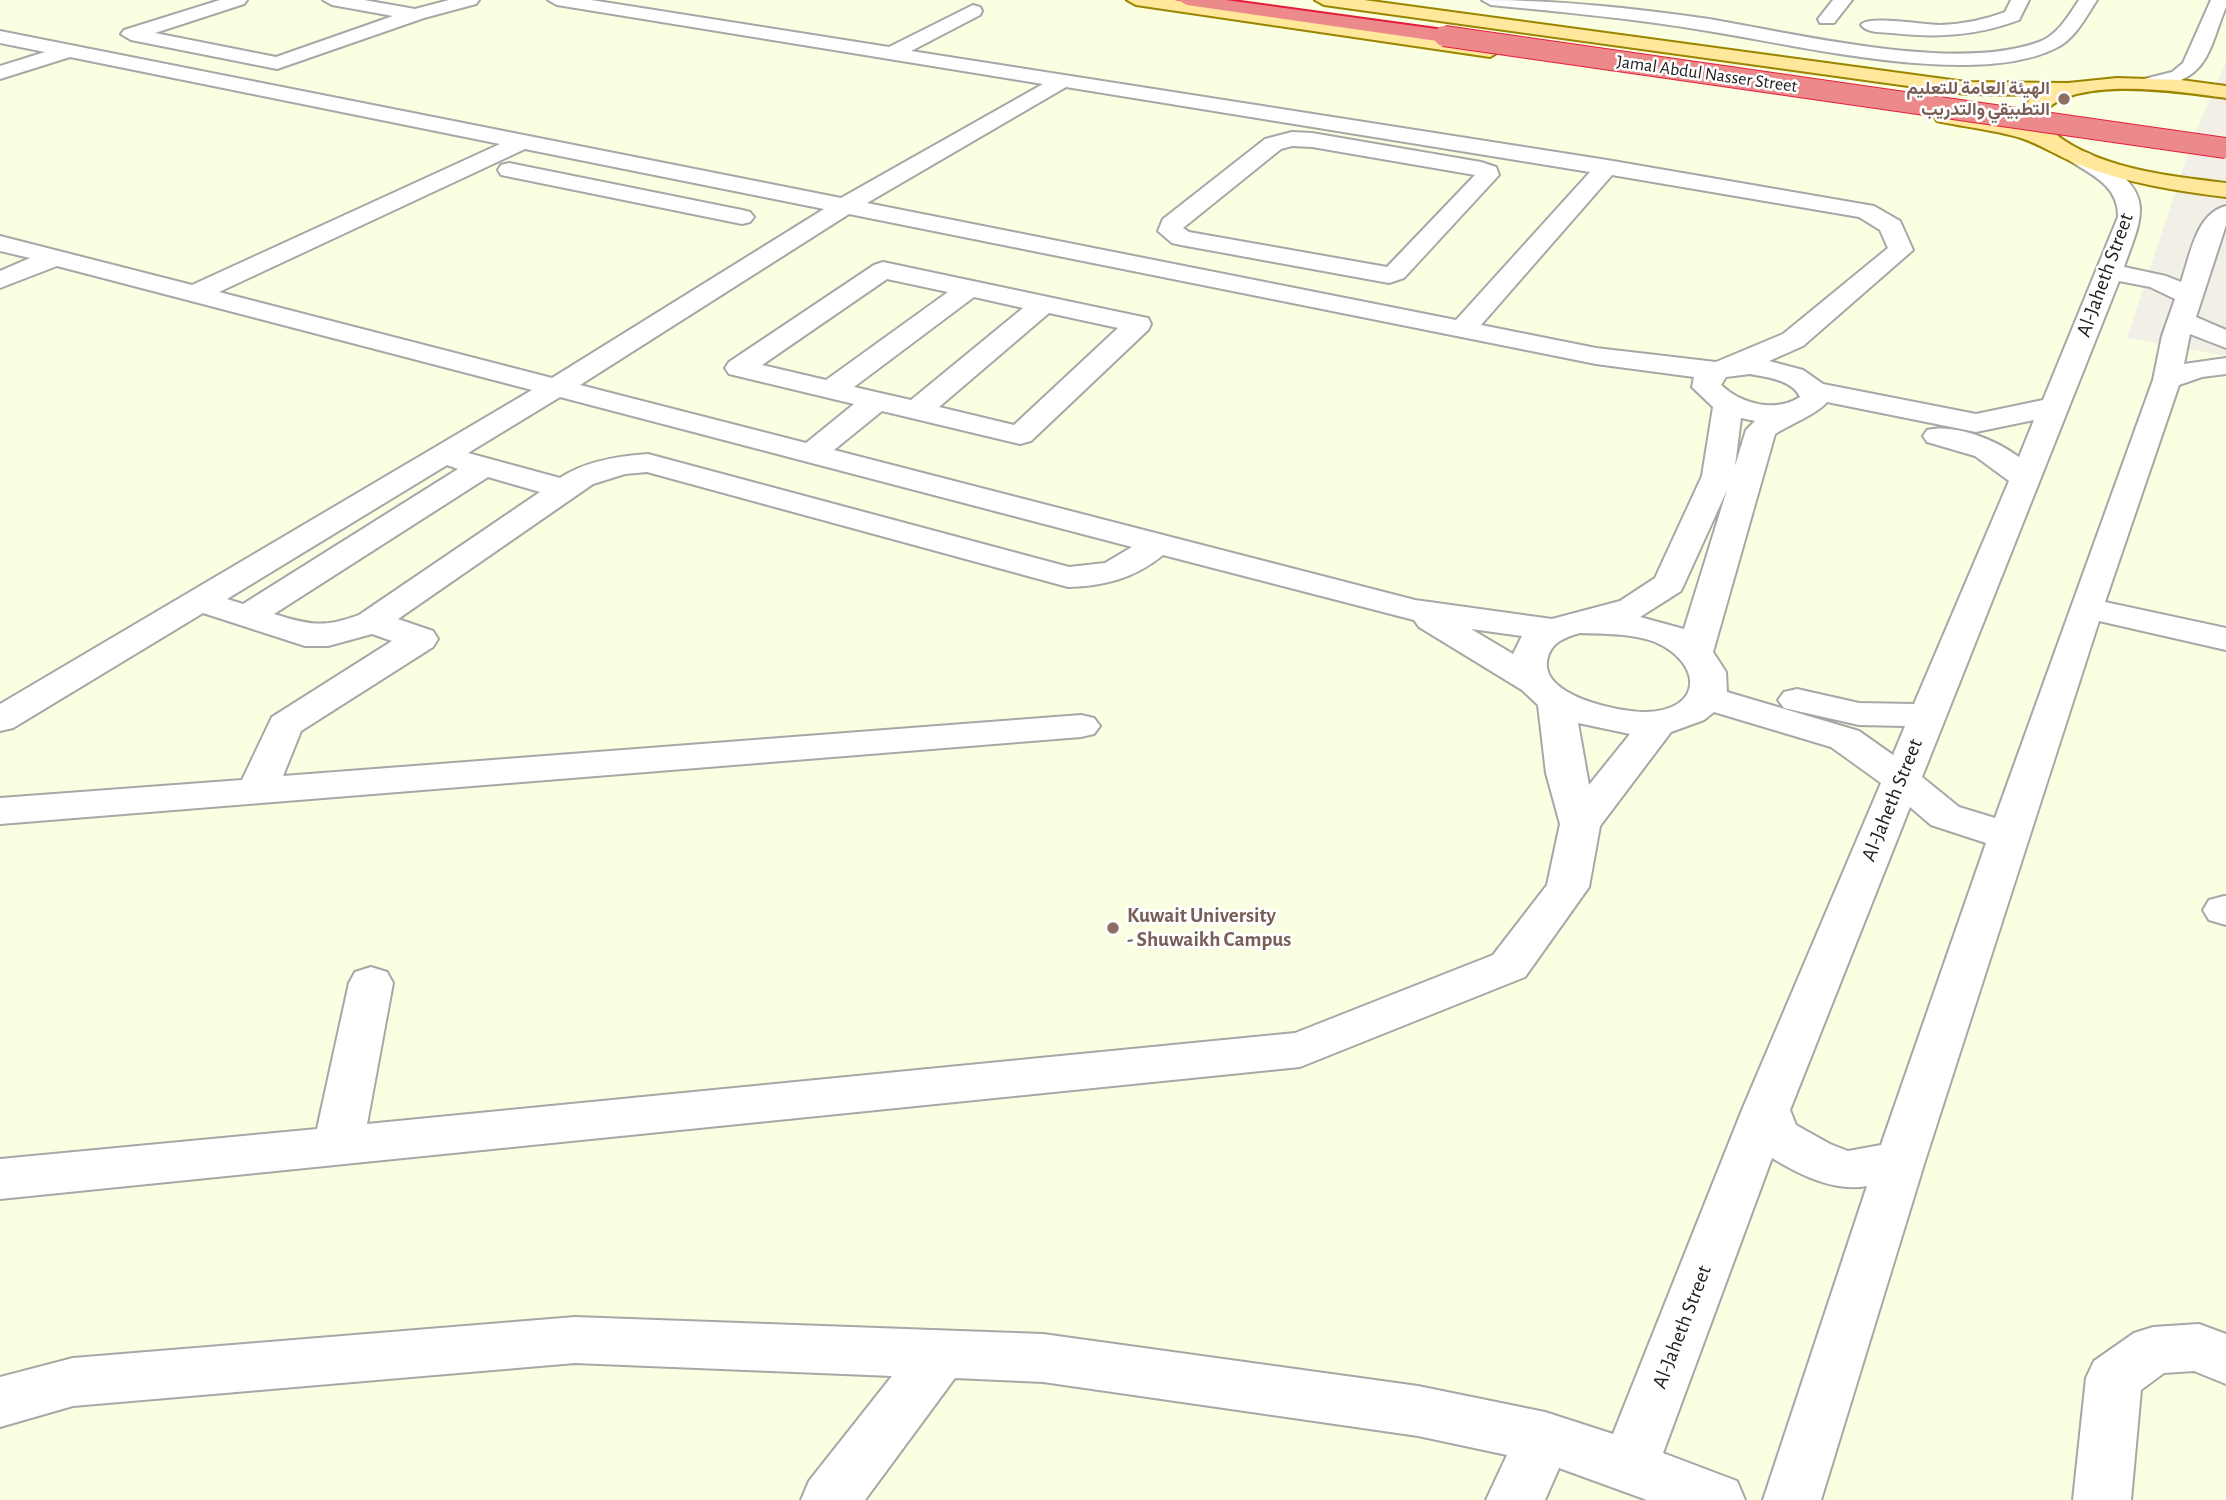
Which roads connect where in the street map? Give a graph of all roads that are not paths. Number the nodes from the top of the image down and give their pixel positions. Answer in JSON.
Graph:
{"nodes":[{"id":1,"x":238,"y":0,"type":"edge"},
{"id":2,"x":332,"y":0,"type":"edge"},
{"id":3,"x":452,"y":0,"type":"edge"},
{"id":4,"x":470,"y":0,"type":"edge"},
{"id":5,"x":557,"y":0,"type":"edge"},
{"id":6,"x":1136,"y":0,"type":"edge"},
{"id":7,"x":1187,"y":0,"type":"edge"},
{"id":8,"x":1270,"y":0,"type":"edge"},
{"id":9,"x":1324,"y":0,"type":"edge"},
{"id":10,"x":1491,"y":0,"type":"edge"},
{"id":11,"x":1843,"y":0,"type":"edge"},
{"id":12,"x":2020,"y":0,"type":"edge"},
{"id":13,"x":2088,"y":0,"type":"edge"},
{"id":14,"x":2220,"y":0,"type":"edge"},
{"id":15,"x":1559,"y":6,"type":"junction"},
{"id":16,"x":973,"y":11,"type":"dead end"},
{"id":17,"x":422,"y":13,"type":"junction"},
{"id":18,"x":1642,"y":17,"type":"junction"},
{"id":19,"x":183,"y":18,"type":"junction"},
{"id":20,"x":222,"y":25,"type":"dead end"},
{"id":21,"x":1554,"y":32,"type":"junction"},
{"id":22,"x":136,"y":36,"type":"junction"},
{"id":23,"x":0,"y":37,"type":"edge"},
{"id":24,"x":288,"y":38,"type":"dead end"},
{"id":25,"x":1627,"y":42,"type":"junction"},
{"id":26,"x":327,"y":46,"type":"junction"},
{"id":27,"x":76,"y":52,"type":"junction"},
{"id":28,"x":890,"y":54,"type":"junction"},
{"id":29,"x":0,"y":73,"type":"edge"},
{"id":30,"x":1062,"y":81,"type":"junction"},
{"id":31,"x":2147,"y":84,"type":"junction"},
{"id":32,"x":2067,"y":89,"type":"junction"},
{"id":33,"x":2226,"y":92,"type":"edge"},
{"id":34,"x":2226,"y":133,"type":"edge"},
{"id":35,"x":524,"y":141,"type":"junction"},
{"id":36,"x":1384,"y":146,"type":"junction"},
{"id":37,"x":2064,"y":148,"type":"junction"},
{"id":38,"x":2226,"y":148,"type":"edge"},
{"id":39,"x":583,"y":153,"type":"junction"},
{"id":40,"x":1607,"y":167,"type":"junction"},
{"id":41,"x":509,"y":170,"type":"dead end"},
{"id":42,"x":537,"y":176,"type":"junction"},
{"id":43,"x":2226,"y":190,"type":"edge"},
{"id":44,"x":843,"y":208,"type":"junction"},
{"id":45,"x":2226,"y":213,"type":"edge"},
{"id":46,"x":742,"y":217,"type":"dead end"},
{"id":47,"x":0,"y":243,"type":"edge"},
{"id":48,"x":1251,"y":252,"type":"junction"},
{"id":49,"x":56,"y":257,"type":"junction"},
{"id":50,"x":1051,"y":264,"type":"junction"},
{"id":51,"x":2110,"y":272,"type":"junction"},
{"id":52,"x":0,"y":280,"type":"edge"},
{"id":53,"x":1220,"y":282,"type":"junction"},
{"id":54,"x":970,"y":288,"type":"junction"},
{"id":55,"x":195,"y":293,"type":"junction"},
{"id":56,"x":1012,"y":297,"type":"junction"},
{"id":57,"x":1044,"y":304,"type":"junction"},
{"id":58,"x":2186,"y":308,"type":"junction"},
{"id":59,"x":1462,"y":330,"type":"junction"},
{"id":60,"x":1793,"y":340,"type":"junction"},
{"id":61,"x":2226,"y":340,"type":"edge"},
{"id":62,"x":2226,"y":366,"type":"edge"},
{"id":63,"x":2167,"y":380,"type":"junction"},
{"id":64,"x":1722,"y":385,"type":"junction"},
{"id":65,"x":557,"y":387,"type":"junction"},
{"id":66,"x":831,"y":390,"type":"junction"},
{"id":67,"x":1804,"y":398,"type":"junction"},
{"id":68,"x":876,"y":401,"type":"junction"},
{"id":69,"x":2055,"y":406,"type":"junction"},
{"id":70,"x":916,"y":410,"type":"junction"},
{"id":71,"x":813,"y":453,"type":"junction"},
{"id":72,"x":443,"y":454,"type":"junction"},
{"id":73,"x":481,"y":468,"type":"junction"},
{"id":74,"x":2025,"y":479,"type":"junction"},
{"id":75,"x":565,"y":489,"type":"junction"},
{"id":76,"x":1158,"y":543,"type":"junction"},
{"id":77,"x":199,"y":601,"type":"junction"},
{"id":78,"x":2086,"y":608,"type":"junction"},
{"id":79,"x":1414,"y":610,"type":"junction"},
{"id":80,"x":247,"y":616,"type":"junction"},
{"id":81,"x":370,"y":622,"type":"junction"},
{"id":82,"x":1567,"y":626,"type":"junction"},
{"id":83,"x":2226,"y":639,"type":"edge"},
{"id":84,"x":1704,"y":677,"type":"junction"},
{"id":85,"x":1545,"y":691,"type":"junction"},
{"id":86,"x":1927,"y":715,"type":"junction"},
{"id":87,"x":0,"y":720,"type":"edge"},
{"id":88,"x":1659,"y":722,"type":"junction"},
{"id":89,"x":1081,"y":726,"type":"dead end"},
{"id":90,"x":1900,"y":778,"type":"junction"},
{"id":91,"x":257,"y":791,"type":"junction"},
{"id":92,"x":0,"y":811,"type":"edge"},
{"id":93,"x":1580,"y":824,"type":"junction"},
{"id":94,"x":2008,"y":836,"type":"junction"},
{"id":95,"x":372,"y":983,"type":"dead end"},
{"id":96,"x":1766,"y":1110,"type":"junction"},
{"id":97,"x":338,"y":1146,"type":"junction"},
{"id":98,"x":1900,"y":1161,"type":"junction"},
{"id":99,"x":0,"y":1179,"type":"edge"},
{"id":100,"x":941,"y":1354,"type":"junction"},
{"id":101,"x":2226,"y":1360,"type":"edge"},
{"id":102,"x":0,"y":1402,"type":"edge"},
{"id":103,"x":1545,"y":1438,"type":"junction"},
{"id":104,"x":1629,"y":1466,"type":"junction"},
{"id":105,"x":830,"y":1500,"type":"edge"},
{"id":106,"x":1516,"y":1500,"type":"edge"},
{"id":107,"x":1716,"y":1500,"type":"edge"},
{"id":108,"x":1793,"y":1500,"type":"edge"},
{"id":109,"x":2102,"y":1500,"type":"edge"}],
"edges":[{"from":1,"to":19,"type":"street"},
{"from":2,"to":17,"type":"street"},
{"from":3,"to":17,"type":"street"},
{"from":4,"to":17,"type":"street"},
{"from":5,"to":28,"type":"street"},
{"from":6,"to":37,"type":"main road"},
{"from":7,"to":38,"type":"highway","name":"Jamal Abdul Nasser Street","bridge":true},
{"from":8,"to":34,"type":"highway","name":"Jamal Abdul Nasser Street"},
{"from":9,"to":21,"type":"main road"},
{"from":10,"to":15,"type":"street"},
{"from":11,"to":12,"type":"street"},
{"from":13,"to":18,"type":"street"},
{"from":14,"to":31,"type":"street"},
{"from":15,"to":18,"type":"street"},
{"from":15,"to":21,"type":"main road"},
{"from":16,"to":28,"type":"street"},
{"from":17,"to":26,"type":"street"},
{"from":18,"to":25,"type":"main road"},
{"from":19,"to":20,"type":"street"},
{"from":19,"to":22,"type":"street"},
{"from":21,"to":25,"type":"main road"},
{"from":22,"to":26,"type":"street"},
{"from":22,"to":27,"type":"street"},
{"from":23,"to":27,"type":"street"},
{"from":24,"to":26,"type":"street"},
{"from":25,"to":32,"type":"main road"},
{"from":27,"to":29,"type":"street"},
{"from":27,"to":35,"type":"street"},
{"from":28,"to":30,"type":"street"},
{"from":30,"to":36,"type":"street"},
{"from":30,"to":44,"type":"street"},
{"from":31,"to":32,"type":"main road"},
{"from":31,"to":33,"type":"main road"},
{"from":32,"to":37,"type":"main road"},
{"from":35,"to":39,"type":"street"},
{"from":35,"to":55,"type":"street"},
{"from":36,"to":40,"type":"street"},
{"from":36,"to":48,"type":"street"},
{"from":36,"to":48,"type":"street"},
{"from":37,"to":43,"type":"main road"},
{"from":37,"to":51,"type":"street","name":"Al-Jaheth Street"},
{"from":39,"to":42,"type":"street"},
{"from":39,"to":44,"type":"street"},
{"from":40,"to":59,"type":"street"},
{"from":40,"to":60,"type":"street"},
{"from":41,"to":42,"type":"street"},
{"from":42,"to":46,"type":"street"},
{"from":44,"to":50,"type":"street"},
{"from":44,"to":65,"type":"street"},
{"from":45,"to":58,"type":"street"},
{"from":47,"to":49,"type":"street"},
{"from":48,"to":53,"type":"street"},
{"from":49,"to":52,"type":"street"},
{"from":49,"to":55,"type":"street"},
{"from":50,"to":53,"type":"street"},
{"from":50,"to":56,"type":"street"},
{"from":51,"to":58,"type":"street"},
{"from":51,"to":69,"type":"street","name":"Al-Jaheth Street"},
{"from":53,"to":59,"type":"street"},
{"from":54,"to":56,"type":"street"},
{"from":54,"to":66,"type":"street"},
{"from":54,"to":66,"type":"street"},
{"from":55,"to":65,"type":"street"},
{"from":56,"to":57,"type":"street"},
{"from":57,"to":70,"type":"street"},
{"from":57,"to":70,"type":"street"},
{"from":58,"to":61,"type":"street"},
{"from":58,"to":63,"type":"street"},
{"from":59,"to":64,"type":"street"},
{"from":60,"to":64,"type":"street"},
{"from":60,"to":67,"type":"street"},
{"from":62,"to":63,"type":"street"},
{"from":63,"to":78,"type":"street"},
{"from":64,"to":67,"type":"street"},
{"from":64,"to":67,"type":"street"},
{"from":64,"to":82,"type":"street"},
{"from":65,"to":71,"type":"street"},
{"from":65,"to":72,"type":"street"},
{"from":66,"to":68,"type":"street"},
{"from":67,"to":69,"type":"street"},
{"from":67,"to":74,"type":"street"},
{"from":67,"to":84,"type":"street"},
{"from":68,"to":70,"type":"street"},
{"from":68,"to":71,"type":"street"},
{"from":69,"to":74,"type":"street","name":"Al-Jaheth Street"},
{"from":71,"to":76,"type":"street"},
{"from":72,"to":73,"type":"street"},
{"from":72,"to":77,"type":"street"},
{"from":73,"to":75,"type":"street"},
{"from":73,"to":80,"type":"street"},
{"from":74,"to":86,"type":"street","name":"Al-Jaheth Street"},
{"from":75,"to":76,"type":"street"},
{"from":75,"to":81,"type":"street"},
{"from":76,"to":79,"type":"street"},
{"from":77,"to":80,"type":"street"},
{"from":77,"to":87,"type":"street"},
{"from":78,"to":83,"type":"street"},
{"from":78,"to":94,"type":"street"},
{"from":79,"to":82,"type":"street"},
{"from":79,"to":85,"type":"street"},
{"from":80,"to":81,"type":"street"},
{"from":81,"to":91,"type":"street"},
{"from":82,"to":84,"type":"street"},
{"from":82,"to":85,"type":"street"},
{"from":84,"to":86,"type":"street"},
{"from":84,"to":88,"type":"street"},
{"from":84,"to":90,"type":"street"},
{"from":85,"to":88,"type":"street"},
{"from":85,"to":93,"type":"street"},
{"from":86,"to":90,"type":"street","name":"Al-Jaheth Street"},
{"from":88,"to":93,"type":"street"},
{"from":89,"to":91,"type":"street"},
{"from":90,"to":94,"type":"street"},
{"from":90,"to":96,"type":"street","name":"Al-Jaheth Street"},
{"from":91,"to":92,"type":"street"},
{"from":93,"to":97,"type":"street"},
{"from":94,"to":98,"type":"street"},
{"from":95,"to":97,"type":"street"},
{"from":96,"to":98,"type":"street"},
{"from":96,"to":104,"type":"street","name":"Al-Jaheth Street"},
{"from":97,"to":99,"type":"street"},
{"from":98,"to":108,"type":"street"},
{"from":100,"to":102,"type":"street"},
{"from":100,"to":103,"type":"street"},
{"from":100,"to":105,"type":"street"},
{"from":101,"to":109,"type":"street"},
{"from":103,"to":104,"type":"street"},
{"from":103,"to":106,"type":"street"},
{"from":104,"to":107,"type":"street"}]}
